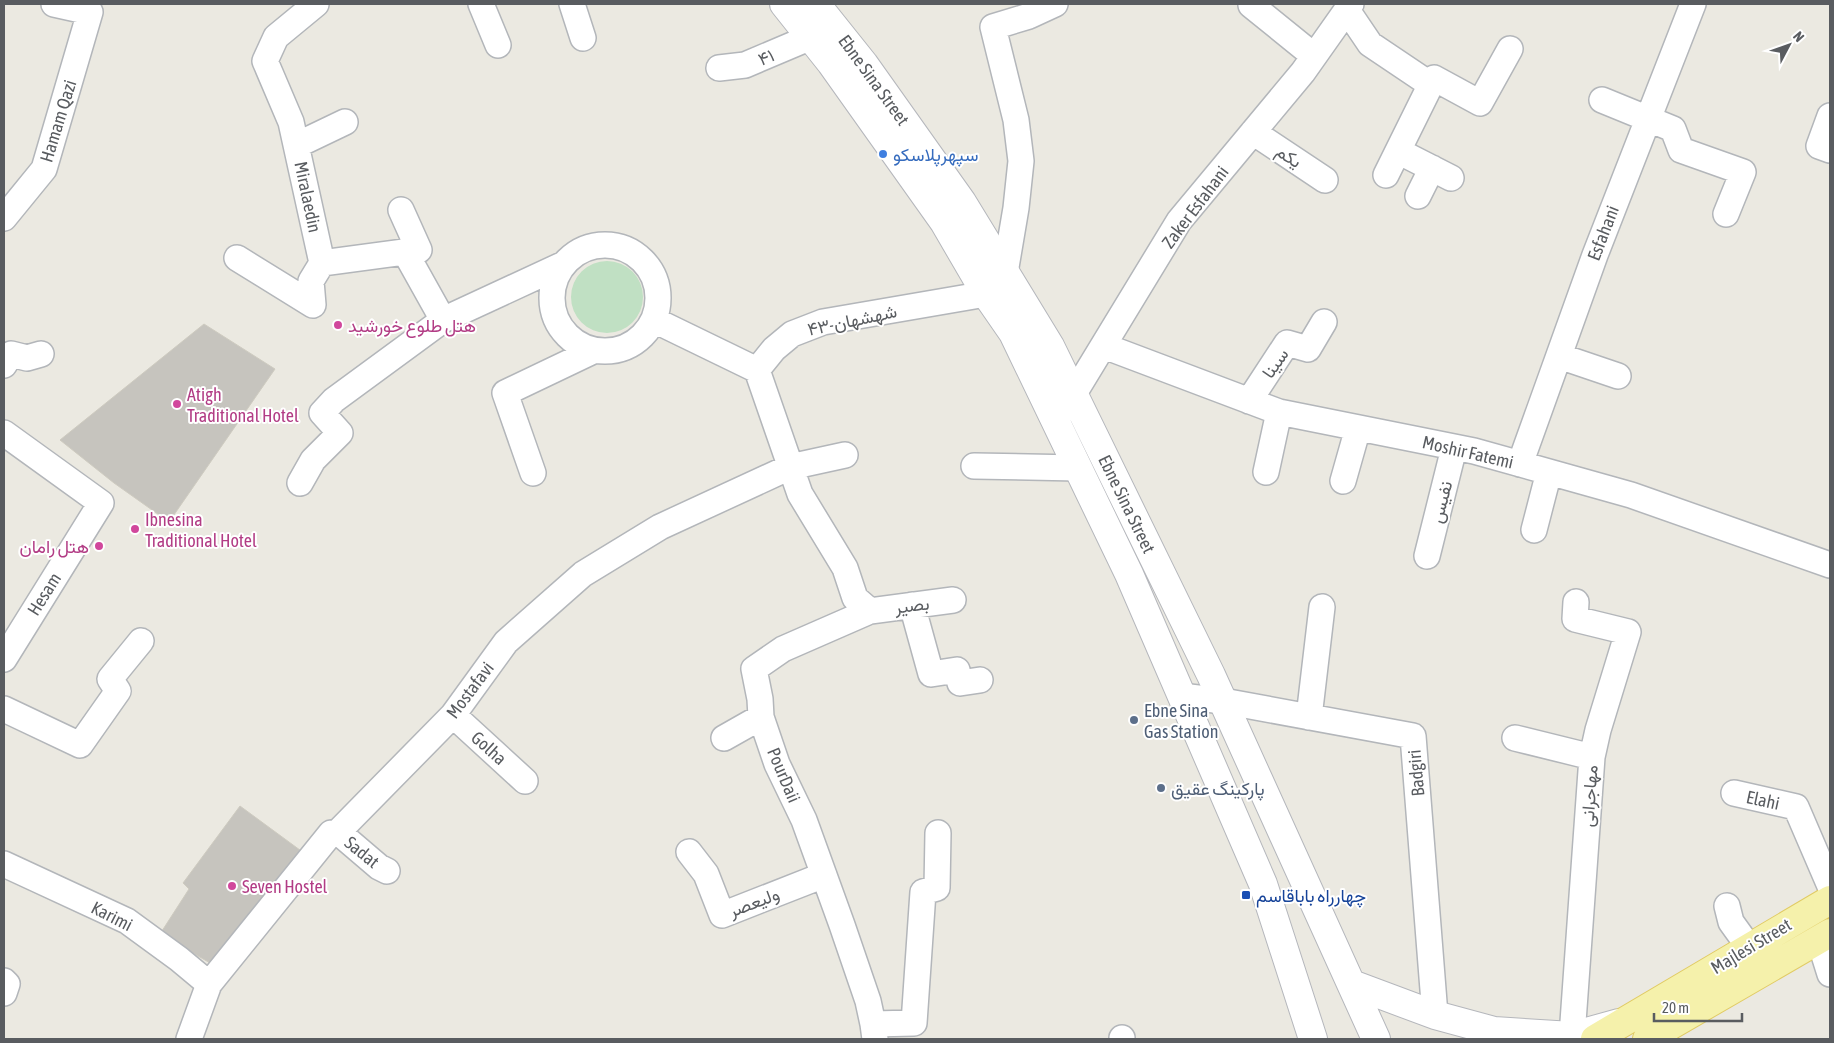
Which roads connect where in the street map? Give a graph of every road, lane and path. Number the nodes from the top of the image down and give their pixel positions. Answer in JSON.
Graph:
{"nodes":[{"id":1,"x":481,"y":4,"type":"edge"},
{"id":2,"x":572,"y":4,"type":"edge"},
{"id":3,"x":784,"y":4,"type":"edge"},
{"id":4,"x":816,"y":4,"type":"edge"},
{"id":5,"x":1055,"y":4,"type":"edge"},
{"id":6,"x":1693,"y":4,"type":"edge"},
{"id":7,"x":69,"y":5,"type":"edge"},
{"id":8,"x":1251,"y":5,"type":"edge"},
{"id":9,"x":308,"y":6,"type":"edge"},
{"id":10,"x":1349,"y":7,"type":"edge"},
{"id":11,"x":1028,"y":10,"type":"edge"},
{"id":12,"x":583,"y":38,"type":"dead end"},
{"id":13,"x":811,"y":38,"type":"junction"},
{"id":14,"x":498,"y":45,"type":"dead end"},
{"id":15,"x":1510,"y":49,"type":"dead end"},
{"id":16,"x":1314,"y":56,"type":"junction"},
{"id":17,"x":720,"y":68,"type":"dead end"},
{"id":18,"x":1431,"y":85,"type":"junction"},
{"id":19,"x":1602,"y":100,"type":"dead end"},
{"id":20,"x":1830,"y":116,"type":"edge"},
{"id":21,"x":1647,"y":119,"type":"junction"},
{"id":22,"x":345,"y":122,"type":"dead end"},
{"id":23,"x":1253,"y":132,"type":"junction"},
{"id":24,"x":296,"y":145,"type":"junction"},
{"id":25,"x":1830,"y":150,"type":"edge"},
{"id":26,"x":1398,"y":151,"type":"junction"},
{"id":27,"x":1386,"y":175,"type":"dead end"},
{"id":28,"x":1325,"y":180,"type":"dead end"},
{"id":29,"x":1418,"y":196,"type":"dead end"},
{"id":30,"x":401,"y":210,"type":"dead end"},
{"id":31,"x":1726,"y":214,"type":"dead end"},
{"id":32,"x":4,"y":218,"type":"edge"},
{"id":33,"x":405,"y":252,"type":"junction"},
{"id":34,"x":237,"y":258,"type":"dead end"},
{"id":35,"x":322,"y":264,"type":"junction"},
{"id":36,"x":564,"y":264,"type":"junction"},
{"id":37,"x":1005,"y":273,"type":"junction"},
{"id":38,"x":986,"y":294,"type":"junction"},
{"id":39,"x":444,"y":320,"type":"junction"},
{"id":40,"x":654,"y":320,"type":"junction"},
{"id":41,"x":1324,"y":322,"type":"dead end"},
{"id":42,"x":1104,"y":346,"type":"junction"},
{"id":43,"x":593,"y":351,"type":"junction"},
{"id":44,"x":41,"y":354,"type":"dead end"},
{"id":45,"x":1559,"y":356,"type":"junction"},
{"id":46,"x":4,"y":365,"type":"edge"},
{"id":47,"x":757,"y":370,"type":"junction"},
{"id":48,"x":1618,"y":376,"type":"dead end"},
{"id":49,"x":1074,"y":396,"type":"junction"},
{"id":50,"x":1249,"y":401,"type":"junction"},
{"id":51,"x":1279,"y":412,"type":"junction"},
{"id":52,"x":1056,"y":422,"type":"junction"},
{"id":53,"x":1358,"y":428,"type":"junction"},
{"id":54,"x":4,"y":433,"type":"edge"},
{"id":55,"x":1454,"y":448,"type":"junction"},
{"id":56,"x":845,"y":455,"type":"dead end"},
{"id":57,"x":1520,"y":464,"type":"junction"},
{"id":58,"x":974,"y":466,"type":"dead end"},
{"id":59,"x":790,"y":467,"type":"junction"},
{"id":60,"x":1078,"y":468,"type":"junction"},
{"id":61,"x":1266,"y":472,"type":"dead end"},
{"id":62,"x":1548,"y":472,"type":"junction"},
{"id":63,"x":533,"y":473,"type":"dead end"},
{"id":64,"x":1343,"y":481,"type":"dead end"},
{"id":65,"x":300,"y":482,"type":"dead end"},
{"id":66,"x":1534,"y":530,"type":"dead end"},
{"id":67,"x":1427,"y":556,"type":"dead end"},
{"id":68,"x":1830,"y":564,"type":"edge"},
{"id":69,"x":953,"y":600,"type":"dead end"},
{"id":70,"x":1576,"y":602,"type":"dead end"},
{"id":71,"x":912,"y":605,"type":"junction"},
{"id":72,"x":1322,"y":607,"type":"dead end"},
{"id":73,"x":870,"y":611,"type":"junction"},
{"id":74,"x":141,"y":641,"type":"dead end"},
{"id":75,"x":4,"y":659,"type":"edge"},
{"id":76,"x":980,"y":680,"type":"dead end"},
{"id":77,"x":1181,"y":696,"type":"junction"},
{"id":78,"x":1223,"y":701,"type":"junction"},
{"id":79,"x":4,"y":709,"type":"edge"},
{"id":80,"x":453,"y":716,"type":"junction"},
{"id":81,"x":761,"y":717,"type":"junction"},
{"id":82,"x":1309,"y":717,"type":"junction"},
{"id":83,"x":724,"y":738,"type":"dead end"},
{"id":84,"x":1515,"y":738,"type":"dead end"},
{"id":85,"x":1592,"y":757,"type":"junction"},
{"id":86,"x":525,"y":781,"type":"dead end"},
{"id":87,"x":1734,"y":793,"type":"dead end"},
{"id":88,"x":338,"y":832,"type":"junction"},
{"id":89,"x":938,"y":833,"type":"dead end"},
{"id":90,"x":689,"y":852,"type":"dead end"},
{"id":91,"x":4,"y":864,"type":"edge"},
{"id":92,"x":387,"y":871,"type":"dead end"},
{"id":93,"x":824,"y":875,"type":"junction"},
{"id":94,"x":1830,"y":886,"type":"edge"},
{"id":95,"x":1830,"y":900,"type":"edge"},
{"id":96,"x":1727,"y":906,"type":"dead end"},
{"id":97,"x":1825,"y":936,"type":"edge"},
{"id":98,"x":1749,"y":947,"type":"junction"},
{"id":99,"x":1830,"y":974,"type":"edge"},
{"id":100,"x":4,"y":980,"type":"edge"},
{"id":101,"x":210,"y":984,"type":"junction"},
{"id":102,"x":1352,"y":984,"type":"junction"},
{"id":103,"x":4,"y":993,"type":"edge"},
{"id":104,"x":1364,"y":1011,"type":"junction"},
{"id":105,"x":1435,"y":1015,"type":"junction"},
{"id":106,"x":872,"y":1021,"type":"edge"},
{"id":107,"x":1584,"y":1037,"type":"edge"},
{"id":108,"x":1314,"y":1038,"type":"edge"},
{"id":109,"x":189,"y":1039,"type":"edge"},
{"id":110,"x":1352,"y":1039,"type":"edge"},
{"id":111,"x":1376,"y":1039,"type":"edge"},
{"id":112,"x":1647,"y":1039,"type":"edge"}],
"edges":[{"from":1,"to":14,"type":"street"},
{"from":2,"to":12,"type":"street"},
{"from":3,"to":13,"type":"main road","name":"Ebne Sina Street"},
{"from":4,"to":37,"type":"main road","name":"Ebne Sina Street"},
{"from":5,"to":11,"type":"street"},
{"from":6,"to":21,"type":"street","name":"Esfahani"},
{"from":7,"to":32,"type":"street","name":"Hamam Qazi"},
{"from":8,"to":16,"type":"street"},
{"from":9,"to":24,"type":"street","name":"Miralaedin"},
{"from":10,"to":16,"type":"street","name":"Zaker Esfahani"},
{"from":10,"to":18,"type":"street"},
{"from":11,"to":37,"type":"street"},
{"from":13,"to":17,"type":"street","name":"۴۱"},
{"from":13,"to":38,"type":"main road","name":"Ebne Sina Street"},
{"from":15,"to":18,"type":"street"},
{"from":16,"to":23,"type":"street","name":"Zaker Esfahani"},
{"from":18,"to":26,"type":"street"},
{"from":19,"to":21,"type":"street"},
{"from":20,"to":25,"type":"street"},
{"from":21,"to":31,"type":"street"},
{"from":21,"to":45,"type":"street","name":"Esfahani"},
{"from":22,"to":24,"type":"street"},
{"from":23,"to":28,"type":"street","name":"یکم"},
{"from":23,"to":42,"type":"street","name":"Zaker Esfahani"},
{"from":24,"to":35,"type":"street","name":"Miralaedin"},
{"from":26,"to":27,"type":"street"},
{"from":26,"to":29,"type":"street"},
{"from":30,"to":33,"type":"street"},
{"from":33,"to":35,"type":"street"},
{"from":33,"to":39,"type":"street"},
{"from":34,"to":35,"type":"street"},
{"from":36,"to":39,"type":"street"},
{"from":36,"to":40,"type":"street"},
{"from":36,"to":43,"type":"street"},
{"from":37,"to":38,"type":"street"},
{"from":37,"to":49,"type":"main road","name":"Ebne Sina Street"},
{"from":38,"to":47,"type":"street","name":"۴۳-شهشهان"},
{"from":38,"to":52,"type":"main road","name":"Ebne Sina Street"},
{"from":39,"to":65,"type":"street"},
{"from":40,"to":43,"type":"street"},
{"from":40,"to":47,"type":"street"},
{"from":41,"to":50,"type":"street","name":"سینا"},
{"from":42,"to":49,"type":"street","name":"Zaker Esfahani"},
{"from":42,"to":50,"type":"street","name":"Moshir Fatemi"},
{"from":43,"to":63,"type":"street"},
{"from":44,"to":46,"type":"street"},
{"from":45,"to":48,"type":"street"},
{"from":45,"to":57,"type":"street","name":"Esfahani"},
{"from":47,"to":59,"type":"street"},
{"from":49,"to":52,"type":"street","name":"Zaker Esfahani"},
{"from":49,"to":78,"type":"main road","name":"Ebne Sina Street"},
{"from":50,"to":51,"type":"street","name":"Moshir Fatemi"},
{"from":51,"to":53,"type":"street","name":"Moshir Fatemi"},
{"from":51,"to":61,"type":"street"},
{"from":52,"to":60,"type":"main road","name":"Ebne Sina Street"},
{"from":53,"to":55,"type":"street","name":"Moshir Fatemi"},
{"from":53,"to":64,"type":"street"},
{"from":54,"to":75,"type":"street","name":"Hesam"},
{"from":55,"to":57,"type":"street","name":"Moshir Fatemi"},
{"from":55,"to":67,"type":"street","name":"نفیس"},
{"from":56,"to":59,"type":"street","name":"Mostafavi"},
{"from":57,"to":62,"type":"street","name":"Moshir Fatemi"},
{"from":58,"to":60,"type":"street"},
{"from":59,"to":73,"type":"street"},
{"from":59,"to":80,"type":"street","name":"Mostafavi"},
{"from":60,"to":77,"type":"main road","name":"Ebne Sina Street"},
{"from":62,"to":66,"type":"street"},
{"from":62,"to":68,"type":"street","name":"Moshir Fatemi"},
{"from":69,"to":71,"type":"street","name":"بصیر"},
{"from":70,"to":85,"type":"street","name":"مهاجرانی"},
{"from":71,"to":73,"type":"street","name":"بصیر"},
{"from":71,"to":76,"type":"street"},
{"from":72,"to":82,"type":"street"},
{"from":73,"to":81,"type":"street","name":"PourDaii"},
{"from":74,"to":79,"type":"street"},
{"from":77,"to":78,"type":"street","name":"Badgiri"},
{"from":77,"to":108,"type":"main road","name":"Ebne Sina Street"},
{"from":78,"to":82,"type":"street","name":"Badgiri"},
{"from":78,"to":102,"type":"main road","name":"Ebne Sina Street"},
{"from":80,"to":86,"type":"street","name":"Golha"},
{"from":80,"to":88,"type":"street","name":"Mostafavi"},
{"from":81,"to":83,"type":"street"},
{"from":81,"to":93,"type":"street","name":"PourDaii"},
{"from":82,"to":105,"type":"street","name":"Badgiri"},
{"from":84,"to":85,"type":"street"},
{"from":85,"to":107,"type":"street","name":"مهاجرانی"},
{"from":87,"to":94,"type":"street","name":"Elahi"},
{"from":88,"to":92,"type":"street","name":"Sadat"},
{"from":88,"to":101,"type":"street","name":"Mostafavi"},
{"from":89,"to":106,"type":"street"},
{"from":90,"to":93,"type":"street","name":"ولیعصر"},
{"from":91,"to":101,"type":"street","name":"Karimi"},
{"from":93,"to":106,"type":"street","name":"PourDaii"},
{"from":95,"to":98,"type":"main road","name":"Majlesi Street"},
{"from":96,"to":98,"type":"street"},
{"from":97,"to":99,"type":"street"},
{"from":97,"to":112,"type":"main road","name":"Majlesi Street"},
{"from":98,"to":107,"type":"main road","name":"Majlesi Street"},
{"from":100,"to":103,"type":"street"},
{"from":101,"to":109,"type":"street","name":"Mostafavi"},
{"from":102,"to":104,"type":"main road","name":"Ebne Sina Street"},
{"from":102,"to":105,"type":"main road"},
{"from":104,"to":110,"type":"main road"},
{"from":104,"to":111,"type":"main road","name":"Ebne Sina Street"},
{"from":105,"to":107,"type":"main road"}]}
